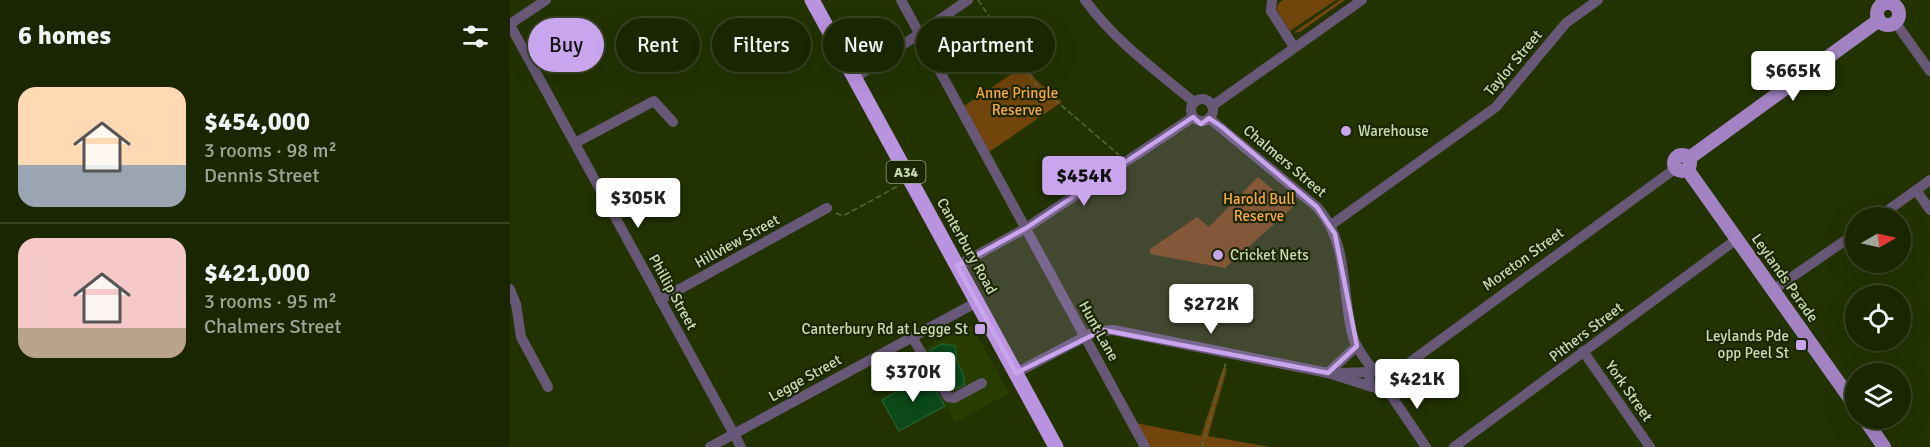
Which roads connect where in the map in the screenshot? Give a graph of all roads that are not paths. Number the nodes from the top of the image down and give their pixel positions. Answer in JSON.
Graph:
{"nodes":[{"id":1,"x":546,"y":0,"type":"edge"},
{"id":2,"x":812,"y":0,"type":"edge"},
{"id":3,"x":902,"y":0,"type":"edge"},
{"id":4,"x":969,"y":0,"type":"edge"},
{"id":5,"x":1085,"y":0,"type":"edge"},
{"id":6,"x":1272,"y":0,"type":"edge"},
{"id":7,"x":1362,"y":0,"type":"edge"},
{"id":8,"x":1598,"y":0,"type":"edge"},
{"id":9,"x":1881,"y":2,"type":"edge"},
{"id":10,"x":1903,"y":4,"type":"edge"},
{"id":11,"x":942,"y":18,"type":"edge"},
{"id":12,"x":1879,"y":20,"type":"junction"},
{"id":13,"x":1895,"y":22,"type":"junction"},
{"id":14,"x":510,"y":25,"type":"edge"},
{"id":15,"x":916,"y":26,"type":"edge"},
{"id":16,"x":916,"y":36,"type":"edge"},
{"id":17,"x":1294,"y":47,"type":"junction"},
{"id":18,"x":1930,"y":71,"type":"edge"},
{"id":19,"x":941,"y":72,"type":"edge"},
{"id":20,"x":855,"y":78,"type":"junction"},
{"id":21,"x":1194,"y":102,"type":"junction"},
{"id":22,"x":1212,"y":106,"type":"junction"},
{"id":23,"x":1193,"y":117,"type":"junction"},
{"id":24,"x":1209,"y":118,"type":"junction"},
{"id":25,"x":673,"y":122,"type":"dead end"},
{"id":26,"x":575,"y":143,"type":"junction"},
{"id":27,"x":1683,"y":166,"type":"junction"},
{"id":28,"x":1930,"y":180,"type":"edge"},
{"id":29,"x":1916,"y":190,"type":"junction"},
{"id":30,"x":1892,"y":207,"type":"edge"},
{"id":31,"x":827,"y":208,"type":"road end"},
{"id":32,"x":1930,"y":210,"type":"edge"},
{"id":33,"x":1330,"y":225,"type":"junction"},
{"id":34,"x":1026,"y":228,"type":"junction"},
{"id":35,"x":1737,"y":239,"type":"junction"},
{"id":36,"x":1845,"y":240,"type":"edge"},
{"id":37,"x":957,"y":266,"type":"junction"},
{"id":38,"x":510,"y":289,"type":"edge"},
{"id":39,"x":1773,"y":290,"type":"junction"},
{"id":40,"x":660,"y":300,"type":"junction"},
{"id":41,"x":977,"y":302,"type":"junction"},
{"id":42,"x":1084,"y":336,"type":"junction"},
{"id":43,"x":912,"y":337,"type":"junction"},
{"id":44,"x":1357,"y":346,"type":"junction"},
{"id":45,"x":1583,"y":351,"type":"junction"},
{"id":46,"x":1372,"y":371,"type":"junction"},
{"id":47,"x":1016,"y":373,"type":"junction"},
{"id":48,"x":1328,"y":374,"type":"junction"},
{"id":49,"x":1391,"y":376,"type":"junction"},
{"id":50,"x":982,"y":383,"type":"dead end"},
{"id":51,"x":548,"y":387,"type":"dead end"},
{"id":52,"x":1372,"y":387,"type":"junction"},
{"id":53,"x":1386,"y":388,"type":"junction"},
{"id":54,"x":1845,"y":391,"type":"edge"},
{"id":55,"x":1872,"y":429,"type":"edge"},
{"id":56,"x":734,"y":434,"type":"junction"},
{"id":57,"x":710,"y":447,"type":"edge"},
{"id":58,"x":741,"y":447,"type":"edge"},
{"id":59,"x":1056,"y":447,"type":"edge"},
{"id":60,"x":1145,"y":447,"type":"edge"},
{"id":61,"x":1426,"y":447,"type":"edge"},
{"id":62,"x":1454,"y":447,"type":"edge"},
{"id":63,"x":1650,"y":447,"type":"edge"},
{"id":64,"x":1884,"y":447,"type":"edge"}],
"edges":[{"from":1,"to":14,"type":"street"},
{"from":2,"to":20,"type":"highway","name":"Canterbury Road","number":"A34"},
{"from":3,"to":15,"type":"street","name":"Hunt Lane"},
{"from":4,"to":11,"type":"street"},
{"from":5,"to":21,"type":"street"},
{"from":6,"to":17,"type":"street"},
{"from":7,"to":17,"type":"street"},
{"from":8,"to":33,"type":"street","name":"Taylor Street"},
{"from":9,"to":10,"type":"main road"},
{"from":9,"to":12,"type":"main road"},
{"from":10,"to":13,"type":"main road"},
{"from":12,"to":13,"type":"main road"},
{"from":12,"to":27,"type":"main road","name":"Moreton Street"},
{"from":13,"to":18,"type":"street"},
{"from":14,"to":26,"type":"street","name":"Phillip Street"},
{"from":16,"to":20,"type":"street"},
{"from":17,"to":22,"type":"street"},
{"from":19,"to":34,"type":"street","name":"Hunt Lane"},
{"from":20,"to":37,"type":"highway","name":"Canterbury Road","number":"A34"},
{"from":21,"to":22,"type":"street"},
{"from":21,"to":23,"type":"street"},
{"from":22,"to":24,"type":"street"},
{"from":23,"to":24,"type":"street"},
{"from":23,"to":34,"type":"street"},
{"from":24,"to":33,"type":"street","name":"Chalmers Street"},
{"from":25,"to":26,"type":"street"},
{"from":26,"to":40,"type":"street","name":"Phillip Street"},
{"from":27,"to":35,"type":"main road","name":"Leylands Parade"},
{"from":27,"to":49,"type":"street","name":"Moreton Street"},
{"from":28,"to":29,"type":"street"},
{"from":29,"to":30,"type":"street"},
{"from":29,"to":32,"type":"street"},
{"from":31,"to":40,"type":"street","name":"Hillview Street"},
{"from":33,"to":44,"type":"street","name":"Chalmers Street"},
{"from":34,"to":37,"type":"street"},
{"from":34,"to":42,"type":"street","name":"Hunt Lane"},
{"from":35,"to":39,"type":"main road","name":"Leylands Parade"},
{"from":35,"to":45,"type":"street","name":"Pithers Street"},
{"from":36,"to":39,"type":"street"},
{"from":37,"to":41,"type":"highway","name":"Canterbury Road","number":"A34"},
{"from":38,"to":51,"type":"street"},
{"from":39,"to":54,"type":"main road","name":"Leylands Parade"},
{"from":40,"to":56,"type":"street","name":"Phillip Street"},
{"from":41,"to":43,"type":"street","name":"Legge Street"},
{"from":41,"to":47,"type":"highway","name":"Canterbury Road","number":"A34"},
{"from":42,"to":47,"type":"street"},
{"from":42,"to":48,"type":"street"},
{"from":42,"to":60,"type":"street","name":"Hunt Lane"},
{"from":43,"to":50,"type":"street"},
{"from":43,"to":56,"type":"street","name":"Legge Street"},
{"from":44,"to":46,"type":"street","name":"Chalmers Street"},
{"from":44,"to":48,"type":"street"},
{"from":45,"to":62,"type":"street","name":"Pithers Street"},
{"from":45,"to":63,"type":"street","name":"York Street"},
{"from":46,"to":48,"type":"street"},
{"from":46,"to":49,"type":"street"},
{"from":46,"to":52,"type":"street"},
{"from":47,"to":59,"type":"highway","name":"Canterbury Road","number":"A34"},
{"from":48,"to":52,"type":"street"},
{"from":49,"to":53,"type":"street"},
{"from":52,"to":53,"type":"street"},
{"from":53,"to":61,"type":"street"},
{"from":55,"to":64,"type":"main road"},
{"from":56,"to":57,"type":"street","name":"Legge Street"},
{"from":56,"to":58,"type":"street","name":"Phillip Street"}]}
